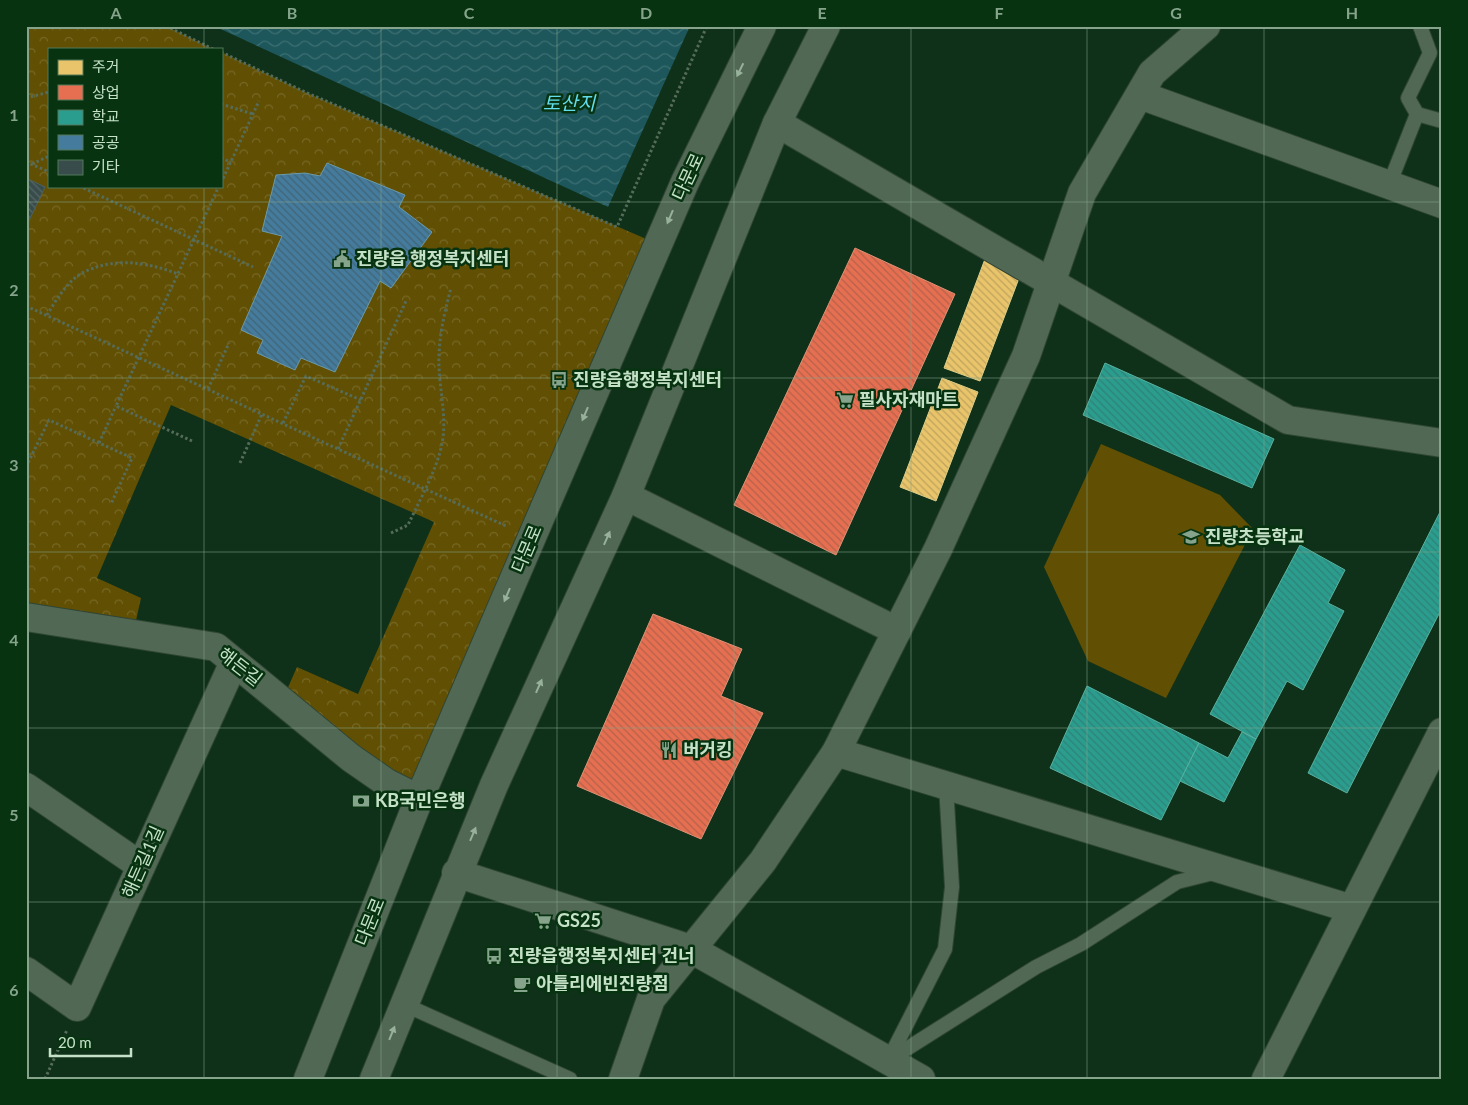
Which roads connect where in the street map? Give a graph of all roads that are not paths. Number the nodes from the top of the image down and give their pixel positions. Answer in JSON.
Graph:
{"nodes":[{"id":1,"x":762,"y":26,"type":"edge"},
{"id":2,"x":826,"y":26,"type":"edge"},
{"id":3,"x":1206,"y":26,"type":"edge"},
{"id":4,"x":1420,"y":26,"type":"edge"},
{"id":5,"x":1140,"y":95,"type":"junction"},
{"id":6,"x":1417,"y":114,"type":"junction"},
{"id":7,"x":1442,"y":121,"type":"edge"},
{"id":8,"x":777,"y":123,"type":"junction"},
{"id":9,"x":1389,"y":185,"type":"junction"},
{"id":10,"x":1442,"y":204,"type":"edge"},
{"id":11,"x":1051,"y":282,"type":"junction"},
{"id":12,"x":1442,"y":443,"type":"edge"},
{"id":13,"x":626,"y":496,"type":"junction"},
{"id":14,"x":26,"y":617,"type":"edge"},
{"id":15,"x":897,"y":631,"type":"junction"},
{"id":16,"x":234,"y":662,"type":"junction"},
{"id":17,"x":1442,"y":732,"type":"edge"},
{"id":18,"x":836,"y":752,"type":"junction"},
{"id":19,"x":946,"y":786,"type":"junction"},
{"id":20,"x":26,"y":787,"type":"edge"},
{"id":21,"x":419,"y":799,"type":"junction"},
{"id":22,"x":141,"y":866,"type":"junction"},
{"id":23,"x":1225,"y":870,"type":"junction"},
{"id":24,"x":456,"y":873,"type":"junction"},
{"id":25,"x":1352,"y":909,"type":"junction"},
{"id":26,"x":691,"y":949,"type":"junction"},
{"id":27,"x":26,"y":971,"type":"edge"},
{"id":28,"x":403,"y":1004,"type":"junction"},
{"id":29,"x":889,"y":1060,"type":"junction"},
{"id":30,"x":308,"y":1079,"type":"edge"},
{"id":31,"x":374,"y":1079,"type":"edge"},
{"id":32,"x":570,"y":1079,"type":"edge"},
{"id":33,"x":623,"y":1079,"type":"edge"},
{"id":34,"x":921,"y":1079,"type":"edge"},
{"id":35,"x":1266,"y":1079,"type":"edge"}],
"edges":[{"from":1,"to":21,"type":"street","name":"다문로","one_way":true},
{"from":2,"to":8,"type":"street"},
{"from":3,"to":5,"type":"street"},
{"from":4,"to":6,"type":"lane"},
{"from":5,"to":9,"type":"street"},
{"from":5,"to":11,"type":"street"},
{"from":6,"to":7,"type":"lane"},
{"from":6,"to":9,"type":"lane"},
{"from":8,"to":11,"type":"street"},
{"from":8,"to":13,"type":"street"},
{"from":9,"to":10,"type":"street"},
{"from":11,"to":12,"type":"street"},
{"from":11,"to":15,"type":"street"},
{"from":13,"to":15,"type":"street"},
{"from":24,"to":13,"type":"street","one_way":true},
{"from":14,"to":16,"type":"street","name":"해든길"},
{"from":15,"to":18,"type":"street"},
{"from":16,"to":21,"type":"street","name":"해든길"},
{"from":16,"to":22,"type":"street","name":"해든길1길"},
{"from":17,"to":25,"type":"street"},
{"from":18,"to":19,"type":"street"},
{"from":18,"to":26,"type":"street"},
{"from":19,"to":23,"type":"street"},
{"from":19,"to":29,"type":"lane"},
{"from":20,"to":22,"type":"street"},
{"from":21,"to":30,"type":"street","name":"다문로"},
{"from":22,"to":27,"type":"street","name":"해든길1길"},
{"from":23,"to":25,"type":"street"},
{"from":23,"to":29,"type":"lane"},
{"from":24,"to":26,"type":"street"},
{"from":24,"to":28,"type":"street"},
{"from":25,"to":35,"type":"street"},
{"from":26,"to":29,"type":"street"},
{"from":26,"to":33,"type":"street"},
{"from":31,"to":28,"type":"street","one_way":true},
{"from":28,"to":32,"type":"lane"},
{"from":29,"to":34,"type":"street"}]}
